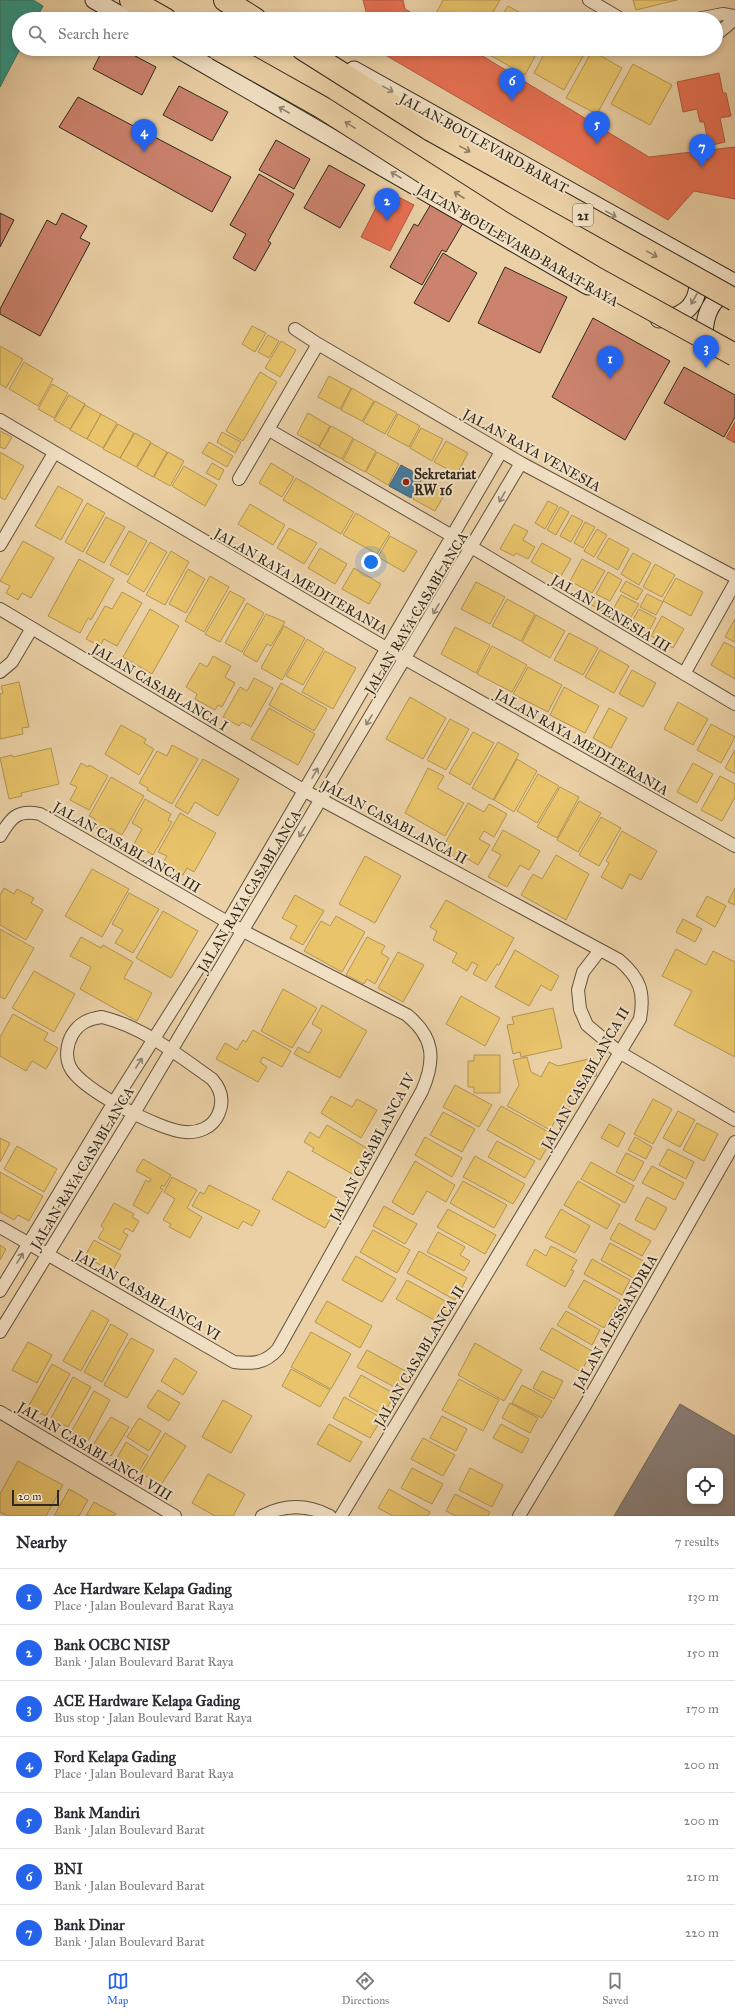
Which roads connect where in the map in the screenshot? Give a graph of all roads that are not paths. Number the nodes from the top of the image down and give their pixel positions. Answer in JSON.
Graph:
{"nodes":[{"id":1,"x":94,"y":0,"type":"edge"},
{"id":2,"x":131,"y":0,"type":"edge"},
{"id":3,"x":225,"y":0,"type":"edge"},
{"id":4,"x":230,"y":0,"type":"edge"},
{"id":5,"x":589,"y":0,"type":"edge"},
{"id":6,"x":115,"y":12,"type":"edge"},
{"id":7,"x":152,"y":12,"type":"edge"},
{"id":8,"x":244,"y":12,"type":"edge"},
{"id":9,"x":251,"y":12,"type":"edge"},
{"id":10,"x":609,"y":12,"type":"edge"},
{"id":11,"x":723,"y":14,"type":"edge"},
{"id":12,"x":735,"y":17,"type":"edge"},
{"id":13,"x":723,"y":28,"type":"edge"},
{"id":14,"x":190,"y":56,"type":"edge"},
{"id":15,"x":230,"y":56,"type":"edge"},
{"id":16,"x":314,"y":56,"type":"edge"},
{"id":17,"x":330,"y":56,"type":"edge"},
{"id":18,"x":696,"y":261,"type":"junction"},
{"id":19,"x":735,"y":284,"type":"edge"},
{"id":20,"x":735,"y":300,"type":"edge"},
{"id":21,"x":652,"y":321,"type":"junction"},
{"id":22,"x":295,"y":329,"type":"dead end"},
{"id":23,"x":318,"y":344,"type":"junction"},
{"id":24,"x":703,"y":349,"type":"junction"},
{"id":25,"x":735,"y":355,"type":"edge"},
{"id":26,"x":735,"y":366,"type":"edge"},
{"id":27,"x":0,"y":420,"type":"edge"},
{"id":28,"x":269,"y":430,"type":"junction"},
{"id":29,"x":501,"y":452,"type":"junction"},
{"id":30,"x":54,"y":453,"type":"junction"},
{"id":31,"x":522,"y":463,"type":"junction"},
{"id":32,"x":239,"y":479,"type":"dead end"},
{"id":33,"x":453,"y":537,"type":"junction"},
{"id":34,"x":0,"y":545,"type":"edge"},
{"id":35,"x":472,"y":548,"type":"junction"},
{"id":36,"x":735,"y":577,"type":"edge"},
{"id":37,"x":735,"y":582,"type":"edge"},
{"id":38,"x":0,"y":609,"type":"edge"},
{"id":39,"x":32,"y":628,"type":"junction"},
{"id":40,"x":386,"y":648,"type":"junction"},
{"id":41,"x":406,"y":659,"type":"junction"},
{"id":42,"x":0,"y":672,"type":"edge"},
{"id":43,"x":684,"y":674,"type":"junction"},
{"id":44,"x":735,"y":704,"type":"edge"},
{"id":45,"x":305,"y":791,"type":"junction"},
{"id":46,"x":321,"y":799,"type":"junction"},
{"id":47,"x":0,"y":836,"type":"edge"},
{"id":48,"x":735,"y":846,"type":"edge"},
{"id":49,"x":227,"y":923,"type":"junction"},
{"id":50,"x":243,"y":931,"type":"junction"},
{"id":51,"x":600,"y":950,"type":"junction"},
{"id":52,"x":154,"y":1040,"type":"junction"},
{"id":53,"x":170,"y":1050,"type":"junction"},
{"id":54,"x":619,"y":1052,"type":"junction"},
{"id":55,"x":114,"y":1102,"type":"junction"},
{"id":56,"x":134,"y":1113,"type":"junction"},
{"id":57,"x":735,"y":1120,"type":"edge"},
{"id":58,"x":735,"y":1142,"type":"edge"},
{"id":59,"x":0,"y":1227,"type":"edge"},
{"id":60,"x":28,"y":1244,"type":"junction"},
{"id":61,"x":47,"y":1254,"type":"junction"},
{"id":62,"x":0,"y":1291,"type":"edge"},
{"id":63,"x":0,"y":1332,"type":"edge"},
{"id":64,"x":234,"y":1362,"type":"joint"},
{"id":65,"x":0,"y":1412,"type":"edge"},
{"id":66,"x":175,"y":1516,"type":"edge"},
{"id":67,"x":262,"y":1516,"type":"edge"},
{"id":68,"x":330,"y":1516,"type":"edge"},
{"id":69,"x":341,"y":1516,"type":"edge"},
{"id":70,"x":519,"y":1516,"type":"edge"}],
"edges":[{"from":1,"to":6,"type":"main road"},
{"from":2,"to":7,"type":"highway"},
{"from":3,"to":8,"type":"highway"},
{"from":4,"to":9,"type":"main road"},
{"from":5,"to":10,"type":"street"},
{"from":11,"to":12,"type":"street"},
{"from":12,"to":13,"type":"street"},
{"from":21,"to":14,"type":"main road","name":"JALAN BOULEVARD BARAT RAYA","one_way":true},
{"from":25,"to":15,"type":"highway","one_way":true,"bridge":true},
{"from":16,"to":20,"type":"highway","number":"21","one_way":true,"bridge":true},
{"from":17,"to":18,"type":"main road","name":"JALAN BOULEVARD BARAT","one_way":true},
{"from":18,"to":19,"type":"main road","name":"JALAN BOULEVARD BARAT"},
{"from":18,"to":21,"type":"main road","one_way":true},
{"from":19,"to":24,"type":"main road"},
{"from":21,"to":24,"type":"main road","name":"JALAN BOULEVARD BARAT RAYA"},
{"from":22,"to":23,"type":"street","name":"JALAN RAYA VENESIA"},
{"from":23,"to":28,"type":"street"},
{"from":23,"to":29,"type":"street","name":"JALAN RAYA VENESIA"},
{"from":24,"to":26,"type":"main road","name":"JALAN BOULEVARD BARAT RAYA"},
{"from":27,"to":30,"type":"street","name":"JALAN RAYA MEDITERANIA"},
{"from":28,"to":32,"type":"street"},
{"from":28,"to":33,"type":"street","name":"JALAN VENESIA III"},
{"from":29,"to":31,"type":"street","name":"JALAN RAYA VENESIA"},
{"from":29,"to":33,"type":"street","name":"JALAN RAYA CASABLANCA"},
{"from":30,"to":34,"type":"street"},
{"from":30,"to":40,"type":"street","name":"JALAN RAYA MEDITERANIA"},
{"from":31,"to":35,"type":"street","name":"JALAN RAYA CASABLANCA","one_way":true},
{"from":31,"to":36,"type":"street","name":"JALAN RAYA VENESIA"},
{"from":33,"to":35,"type":"street","name":"JALAN VENESIA III"},
{"from":33,"to":40,"type":"street","name":"JALAN RAYA CASABLANCA"},
{"from":35,"to":41,"type":"street","name":"JALAN RAYA CASABLANCA","one_way":true},
{"from":35,"to":43,"type":"street","name":"JALAN VENESIA III"},
{"from":37,"to":43,"type":"street"},
{"from":38,"to":39,"type":"street","name":"JALAN CASABLANCA I"},
{"from":39,"to":42,"type":"street"},
{"from":39,"to":45,"type":"street","name":"JALAN CASABLANCA I"},
{"from":40,"to":41,"type":"street","name":"JALAN RAYA MEDITERANIA"},
{"from":45,"to":40,"type":"street","name":"JALAN RAYA CASABLANCA","one_way":true},
{"from":41,"to":46,"type":"street","name":"JALAN RAYA CASABLANCA","one_way":true},
{"from":41,"to":48,"type":"street","name":"JALAN RAYA MEDITERANIA"},
{"from":43,"to":44,"type":"street","name":"JALAN VENESIA III"},
{"from":45,"to":46,"type":"street","name":"JALAN CASABLANCA II"},
{"from":45,"to":49,"type":"street","name":"JALAN RAYA CASABLANCA"},
{"from":46,"to":50,"type":"street","name":"JALAN RAYA CASABLANCA","one_way":true},
{"from":46,"to":51,"type":"street","name":"JALAN CASABLANCA II"},
{"from":47,"to":49,"type":"street","name":"JALAN CASABLANCA III"},
{"from":49,"to":50,"type":"street","name":"JALAN CASABLANCA III"},
{"from":49,"to":52,"type":"street","name":"JALAN RAYA CASABLANCA"},
{"from":50,"to":53,"type":"street","name":"JALAN RAYA CASABLANCA"},
{"from":50,"to":64,"type":"street","name":"JALAN CASABLANCA IV"},
{"from":51,"to":54,"type":"street"},
{"from":51,"to":54,"type":"street","name":"JALAN CASABLANCA II"},
{"from":52,"to":53,"type":"street"},
{"from":55,"to":52,"type":"street","name":"JALAN RAYA CASABLANCA","one_way":true},
{"from":52,"to":55,"type":"street"},
{"from":53,"to":56,"type":"street","name":"JALAN RAYA CASABLANCA"},
{"from":53,"to":56,"type":"street"},
{"from":54,"to":57,"type":"street"},
{"from":54,"to":69,"type":"street","name":"JALAN CASABLANCA II"},
{"from":55,"to":56,"type":"street"},
{"from":55,"to":60,"type":"street","name":"JALAN RAYA CASABLANCA"},
{"from":56,"to":61,"type":"street","name":"JALAN RAYA CASABLANCA"},
{"from":58,"to":70,"type":"street","name":"JALAN ALESSANDRIA"},
{"from":59,"to":60,"type":"street","name":"JALAN CASABLANCA VI"},
{"from":60,"to":61,"type":"street","name":"JALAN CASABLANCA VI"},
{"from":62,"to":60,"type":"street","name":"JALAN RAYA CASABLANCA","one_way":true},
{"from":61,"to":63,"type":"street","name":"JALAN RAYA CASABLANCA"},
{"from":61,"to":64,"type":"street","name":"JALAN CASABLANCA VI"},
{"from":65,"to":66,"type":"street","name":"JALAN CASABLANCA VIII"},
{"from":67,"to":68,"type":"street"}]}
